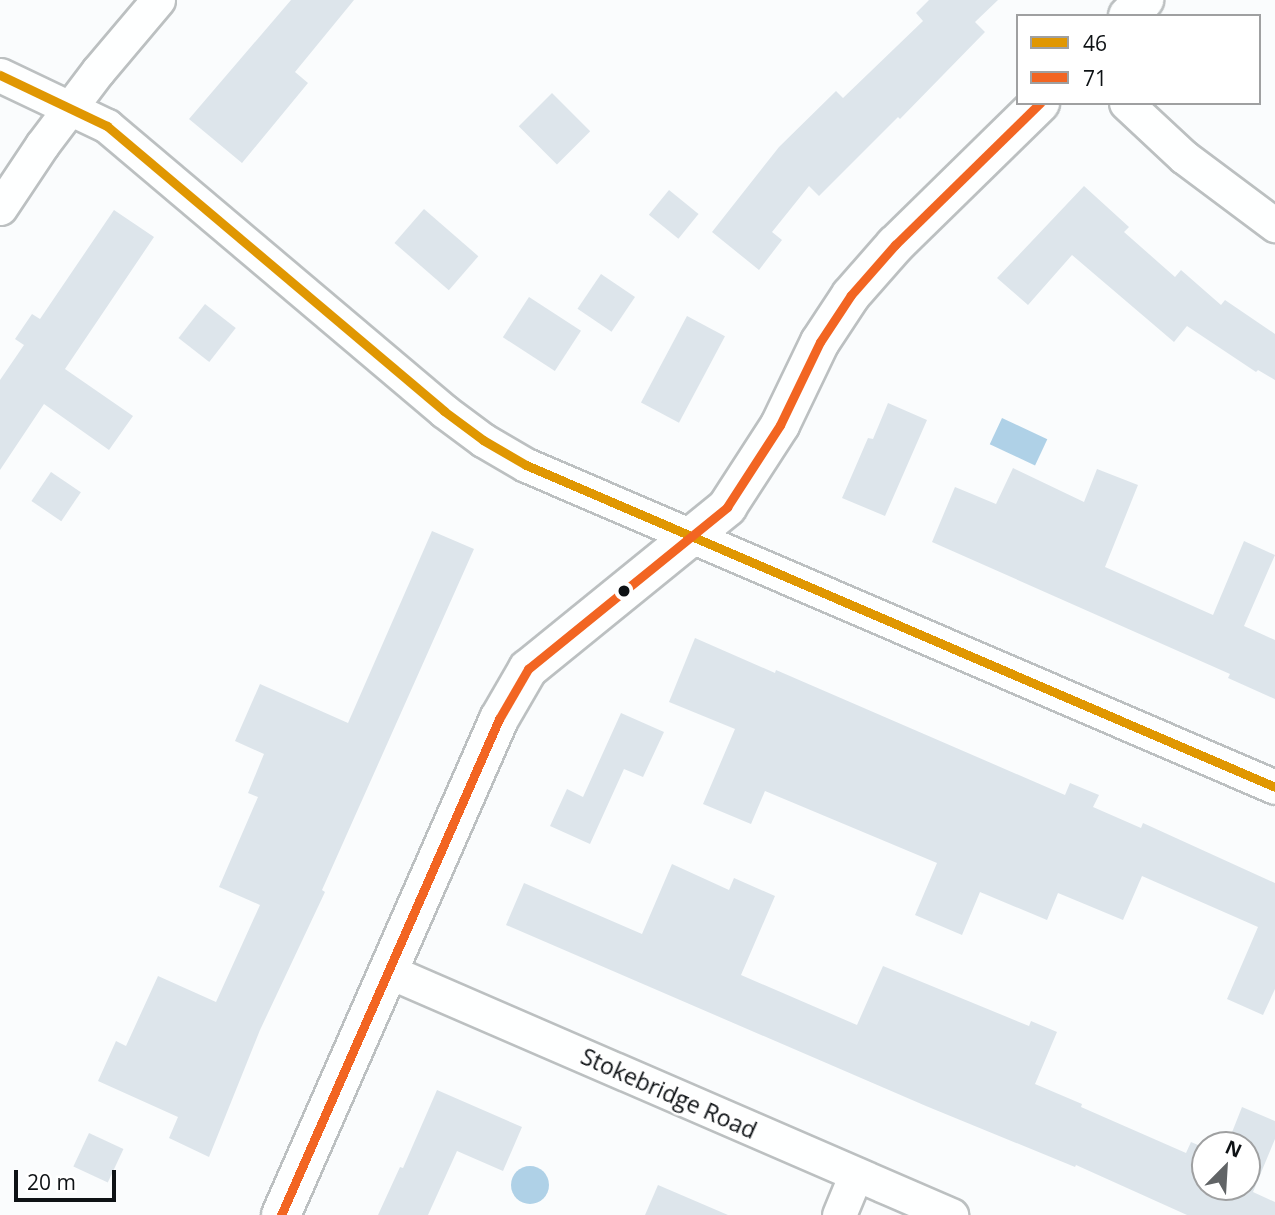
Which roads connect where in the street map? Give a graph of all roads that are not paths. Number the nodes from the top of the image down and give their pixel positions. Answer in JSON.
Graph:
{"nodes":[{"id":1,"x":158,"y":0,"type":"edge"},
{"id":2,"x":1144,"y":0,"type":"edge"},
{"id":3,"x":1130,"y":14,"type":"edge"},
{"id":4,"x":0,"y":75,"type":"edge"},
{"id":5,"x":1038,"y":105,"type":"edge"},
{"id":6,"x":1128,"y":105,"type":"edge"},
{"id":7,"x":70,"y":108,"type":"junction"},
{"id":8,"x":0,"y":208,"type":"edge"},
{"id":9,"x":1275,"y":225,"type":"edge"},
{"id":10,"x":690,"y":537,"type":"junction"},
{"id":11,"x":1275,"y":787,"type":"edge"},
{"id":12,"x":388,"y":971,"type":"junction"},
{"id":13,"x":856,"y":1174,"type":"junction"},
{"id":14,"x":281,"y":1215,"type":"edge"},
{"id":15,"x":839,"y":1215,"type":"edge"},
{"id":16,"x":951,"y":1215,"type":"edge"}],
"edges":[{"from":1,"to":7,"type":"street"},
{"from":2,"to":3,"type":"street"},
{"from":4,"to":7,"type":"street"},
{"from":5,"to":10,"type":"street"},
{"from":6,"to":9,"type":"street"},
{"from":7,"to":8,"type":"street"},
{"from":7,"to":10,"type":"street"},
{"from":10,"to":11,"type":"street"},
{"from":10,"to":12,"type":"street"},
{"from":12,"to":13,"type":"street","name":"Stokebridge Road"},
{"from":12,"to":14,"type":"street"},
{"from":13,"to":15,"type":"street"},
{"from":13,"to":16,"type":"street","name":"Stokebridge Road"}]}
